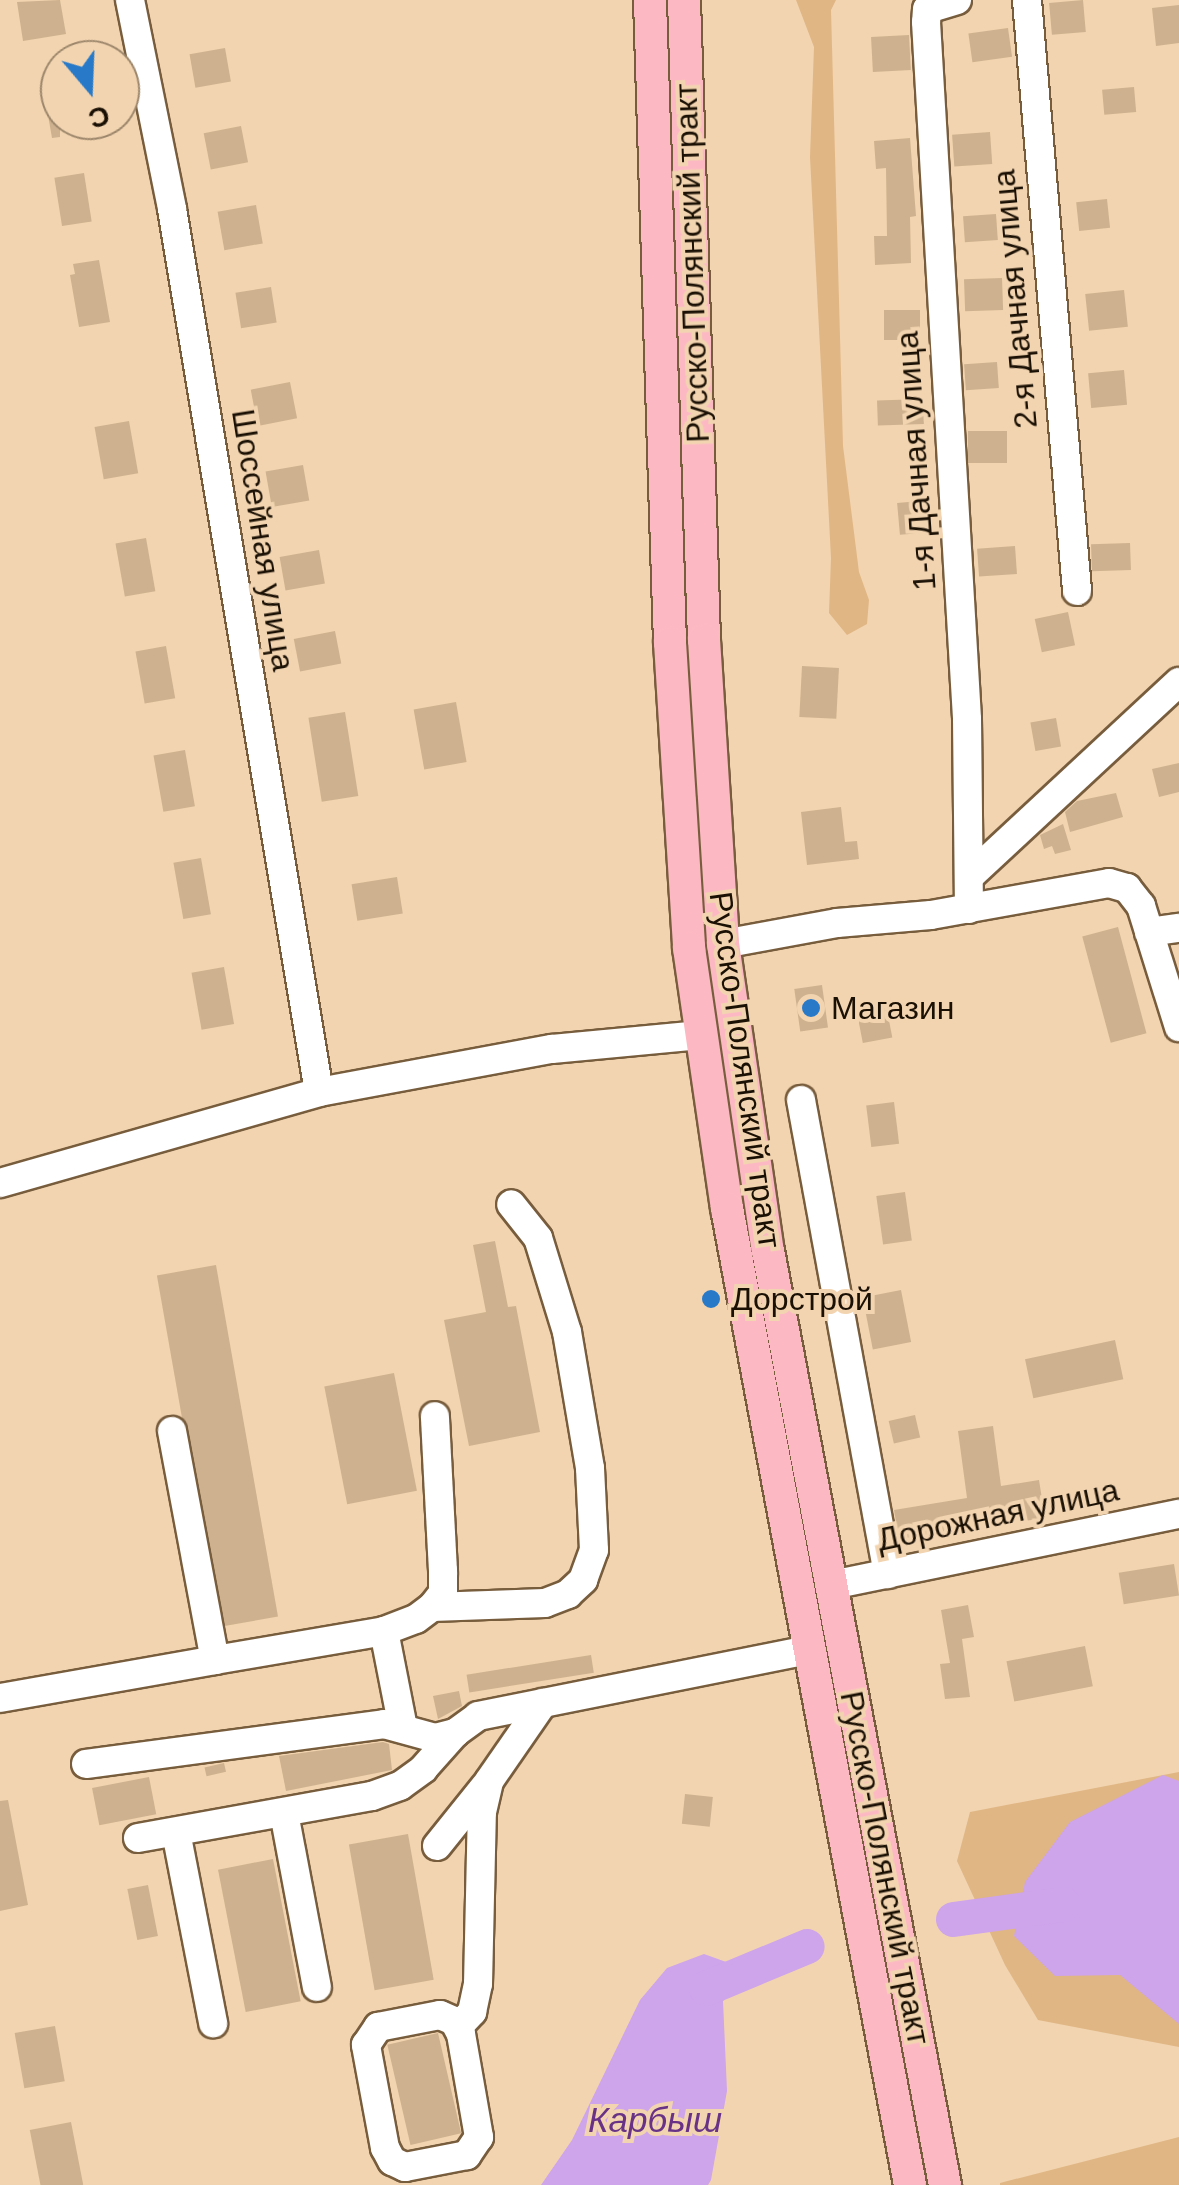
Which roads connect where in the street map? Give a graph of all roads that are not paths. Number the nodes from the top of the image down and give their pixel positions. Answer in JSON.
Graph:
{"nodes":[{"id":1,"x":130,"y":0,"type":"edge"},
{"id":2,"x":650,"y":0,"type":"edge"},
{"id":3,"x":684,"y":0,"type":"edge"},
{"id":4,"x":957,"y":0,"type":"edge"},
{"id":5,"x":1027,"y":0,"type":"edge"},
{"id":6,"x":1077,"y":591,"type":"dead end"},
{"id":7,"x":1179,"y":682,"type":"edge"},
{"id":8,"x":970,"y":876,"type":"junction"},
{"id":9,"x":969,"y":908,"type":"junction"},
{"id":10,"x":1179,"y":928,"type":"edge"},
{"id":11,"x":1149,"y":932,"type":"junction"},
{"id":12,"x":722,"y":944,"type":"junction"},
{"id":13,"x":1179,"y":1027,"type":"edge"},
{"id":14,"x":700,"y":1035,"type":"junction"},
{"id":15,"x":319,"y":1092,"type":"junction"},
{"id":16,"x":800,"y":1100,"type":"dead end"},
{"id":17,"x":0,"y":1183,"type":"edge"},
{"id":18,"x":511,"y":1204,"type":"dead end"},
{"id":19,"x":435,"y":1416,"type":"dead end"},
{"id":20,"x":172,"y":1431,"type":"dead end"},
{"id":21,"x":1179,"y":1514,"type":"edge"},
{"id":22,"x":888,"y":1574,"type":"junction"},
{"id":23,"x":832,"y":1585,"type":"junction"},
{"id":24,"x":432,"y":1607,"type":"junction"},
{"id":25,"x":384,"y":1631,"type":"junction"},
{"id":26,"x":808,"y":1650,"type":"junction"},
{"id":27,"x":215,"y":1660,"type":"junction"},
{"id":28,"x":0,"y":1698,"type":"edge"},
{"id":29,"x":543,"y":1703,"type":"junction"},
{"id":30,"x":403,"y":1728,"type":"junction"},
{"id":31,"x":455,"y":1733,"type":"junction"},
{"id":32,"x":86,"y":1764,"type":"dead end"},
{"id":33,"x":488,"y":1781,"type":"junction"},
{"id":34,"x":284,"y":1813,"type":"junction"},
{"id":35,"x":176,"y":1832,"type":"junction"},
{"id":36,"x":138,"y":1838,"type":"dead end"},
{"id":37,"x":437,"y":1846,"type":"dead end"},
{"id":38,"x":317,"y":1987,"type":"dead end"},
{"id":39,"x":213,"y":2023,"type":"dead end"},
{"id":40,"x":458,"y":2027,"type":"junction"},
{"id":41,"x":910,"y":2185,"type":"edge"},
{"id":42,"x":945,"y":2185,"type":"edge"}],
"edges":[{"from":1,"to":15,"type":"street","name":"Шоссейная улица"},
{"from":2,"to":14,"type":"main road","name":"Русско-Полянский тракт"},
{"from":3,"to":12,"type":"main road","name":"Русско-Полянский тракт"},
{"from":4,"to":8,"type":"street","name":"1-я Дачная улица"},
{"from":5,"to":6,"type":"street","name":"2-я Дачная улица"},
{"from":7,"to":8,"type":"street"},
{"from":8,"to":9,"type":"street","name":"1-я Дачная улица"},
{"from":9,"to":11,"type":"street"},
{"from":9,"to":12,"type":"street"},
{"from":10,"to":11,"type":"street"},
{"from":11,"to":13,"type":"street"},
{"from":12,"to":23,"type":"main road","name":"Русско-Полянский тракт"},
{"from":14,"to":15,"type":"street"},
{"from":14,"to":26,"type":"main road","name":"Русско-Полянский тракт"},
{"from":15,"to":17,"type":"street"},
{"from":16,"to":22,"type":"street"},
{"from":18,"to":24,"type":"street"},
{"from":19,"to":24,"type":"street"},
{"from":20,"to":27,"type":"street"},
{"from":21,"to":22,"type":"street","name":"Дорожная улица"},
{"from":22,"to":23,"type":"street","name":"Дорожная улица"},
{"from":23,"to":42,"type":"main road","name":"Русско-Полянский тракт"},
{"from":24,"to":25,"type":"street"},
{"from":25,"to":27,"type":"street"},
{"from":25,"to":30,"type":"street"},
{"from":26,"to":29,"type":"street"},
{"from":26,"to":41,"type":"main road","name":"Русско-Полянский тракт"},
{"from":27,"to":28,"type":"street"},
{"from":29,"to":31,"type":"street"},
{"from":29,"to":33,"type":"street"},
{"from":30,"to":31,"type":"street"},
{"from":30,"to":32,"type":"street"},
{"from":31,"to":34,"type":"street"},
{"from":33,"to":37,"type":"street"},
{"from":33,"to":40,"type":"street"},
{"from":34,"to":35,"type":"street"},
{"from":34,"to":38,"type":"street"},
{"from":35,"to":36,"type":"street"},
{"from":35,"to":39,"type":"street"},
{"from":40,"to":40,"type":"street"}]}
